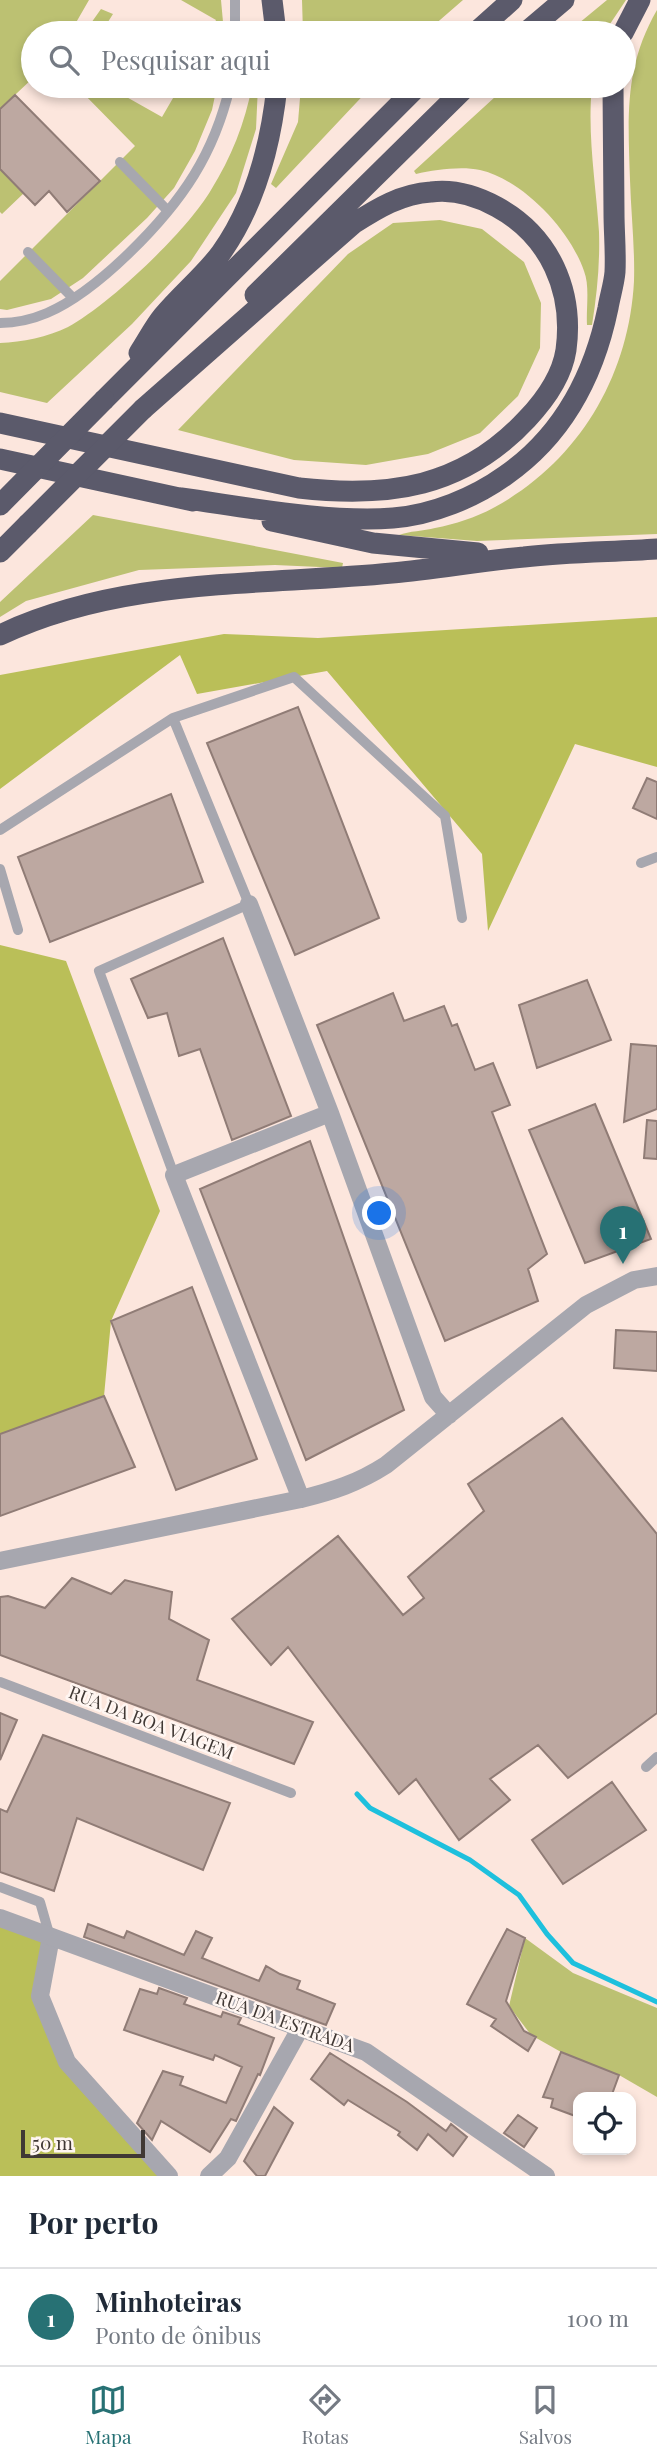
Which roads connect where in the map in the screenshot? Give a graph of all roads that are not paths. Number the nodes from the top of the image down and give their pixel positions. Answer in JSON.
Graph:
{"nodes":[{"id":1,"x":235,"y":0,"type":"edge"},
{"id":2,"x":272,"y":0,"type":"edge"},
{"id":3,"x":513,"y":0,"type":"edge"},
{"id":4,"x":564,"y":0,"type":"edge"},
{"id":5,"x":640,"y":0,"type":"edge"},
{"id":6,"x":235,"y":21,"type":"edge"},
{"id":7,"x":275,"y":21,"type":"edge"},
{"id":8,"x":489,"y":21,"type":"edge"},
{"id":9,"x":539,"y":21,"type":"edge"},
{"id":10,"x":629,"y":21,"type":"edge"},
{"id":11,"x":225,"y":98,"type":"edge"},
{"id":12,"x":276,"y":98,"type":"edge"},
{"id":13,"x":406,"y":98,"type":"edge"},
{"id":14,"x":455,"y":98,"type":"edge"},
{"id":15,"x":613,"y":98,"type":"edge"},
{"id":16,"x":120,"y":162,"type":"dead end"},
{"id":17,"x":169,"y":211,"type":"junction"},
{"id":18,"x":28,"y":251,"type":"dead end"},
{"id":19,"x":73,"y":298,"type":"junction"},
{"id":20,"x":0,"y":323,"type":"edge"},
{"id":21,"x":111,"y":394,"type":"junction"},
{"id":22,"x":143,"y":409,"type":"junction"},
{"id":23,"x":0,"y":414,"type":"edge"},
{"id":24,"x":0,"y":423,"type":"edge"},
{"id":25,"x":34,"y":430,"type":"junction"},
{"id":26,"x":0,"y":458,"type":"edge"},
{"id":27,"x":181,"y":498,"type":"junction"},
{"id":28,"x":0,"y":505,"type":"edge"},
{"id":29,"x":657,"y":549,"type":"edge"},
{"id":30,"x":0,"y":552,"type":"edge"},
{"id":31,"x":526,"y":556,"type":"junction"},
{"id":32,"x":0,"y":635,"type":"edge"},
{"id":33,"x":173,"y":718,"type":"junction"},
{"id":34,"x":0,"y":830,"type":"edge"},
{"id":35,"x":657,"y":857,"type":"edge"},
{"id":36,"x":640,"y":863,"type":"dead end"},
{"id":37,"x":0,"y":869,"type":"edge"},
{"id":38,"x":249,"y":904,"type":"junction"},
{"id":39,"x":462,"y":918,"type":"dead end"},
{"id":40,"x":18,"y":930,"type":"dead end"},
{"id":41,"x":330,"y":1113,"type":"junction"},
{"id":42,"x":174,"y":1175,"type":"junction"},
{"id":43,"x":657,"y":1276,"type":"edge"},
{"id":44,"x":449,"y":1415,"type":"junction"},
{"id":45,"x":301,"y":1499,"type":"junction"},
{"id":46,"x":0,"y":1561,"type":"edge"},
{"id":47,"x":0,"y":1682,"type":"edge"},
{"id":48,"x":657,"y":1757,"type":"edge"},
{"id":49,"x":646,"y":1767,"type":"dead end"},
{"id":50,"x":291,"y":1793,"type":"dead end"},
{"id":51,"x":0,"y":1887,"type":"edge"},
{"id":52,"x":0,"y":1917,"type":"edge"},
{"id":53,"x":51,"y":1937,"type":"junction"},
{"id":54,"x":301,"y":2027,"type":"junction"},
{"id":55,"x":169,"y":2176,"type":"edge"},
{"id":56,"x":209,"y":2176,"type":"edge"},
{"id":57,"x":546,"y":2176,"type":"edge"}],
"edges":[{"from":1,"to":6,"type":"lane"},
{"from":2,"to":7,"type":"highway"},
{"from":3,"to":8,"type":"highway"},
{"from":4,"to":9,"type":"highway"},
{"from":5,"to":10,"type":"highway"},
{"from":11,"to":17,"type":"lane"},
{"from":12,"to":21,"type":"highway"},
{"from":13,"to":21,"type":"highway"},
{"from":14,"to":22,"type":"highway"},
{"from":15,"to":27,"type":"highway"},
{"from":16,"to":17,"type":"lane"},
{"from":17,"to":19,"type":"lane"},
{"from":18,"to":19,"type":"lane"},
{"from":19,"to":20,"type":"lane"},
{"from":21,"to":28,"type":"highway","bridge":true},
{"from":22,"to":25,"type":"highway"},
{"from":22,"to":30,"type":"highway","bridge":true},
{"from":23,"to":25,"type":"highway"},
{"from":24,"to":25,"type":"highway"},
{"from":26,"to":27,"type":"highway"},
{"from":27,"to":31,"type":"highway"},
{"from":29,"to":31,"type":"highway"},
{"from":31,"to":32,"type":"highway"},
{"from":33,"to":34,"type":"lane"},
{"from":33,"to":38,"type":"lane"},
{"from":33,"to":39,"type":"lane"},
{"from":35,"to":36,"type":"lane"},
{"from":37,"to":40,"type":"lane"},
{"from":38,"to":41,"type":"street"},
{"from":38,"to":42,"type":"lane"},
{"from":41,"to":42,"type":"street"},
{"from":41,"to":44,"type":"street"},
{"from":42,"to":45,"type":"street"},
{"from":43,"to":44,"type":"street"},
{"from":44,"to":45,"type":"street"},
{"from":45,"to":46,"type":"street"},
{"from":47,"to":50,"type":"lane","name":"RUA DA BOA VIAGEM"},
{"from":48,"to":49,"type":"lane"},
{"from":51,"to":53,"type":"lane"},
{"from":52,"to":53,"type":"street","name":"RUA DA ESTRADA"},
{"from":53,"to":54,"type":"street","name":"RUA DA ESTRADA"},
{"from":53,"to":55,"type":"street"},
{"from":54,"to":56,"type":"street"},
{"from":54,"to":57,"type":"street","name":"RUA DA ESTRADA"}]}
